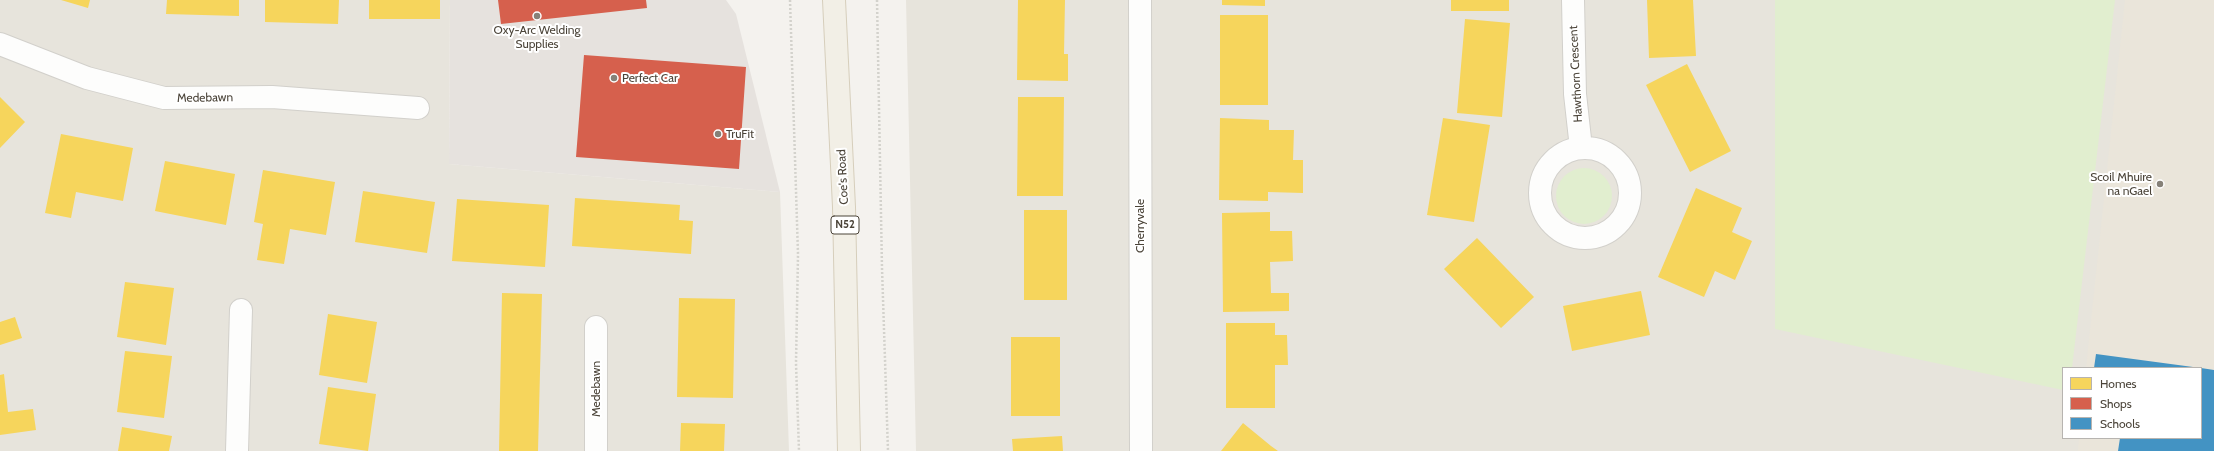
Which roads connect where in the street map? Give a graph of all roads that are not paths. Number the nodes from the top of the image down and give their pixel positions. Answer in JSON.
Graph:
{"nodes":[{"id":1,"x":834,"y":0,"type":"edge"},
{"id":2,"x":1140,"y":0,"type":"edge"},
{"id":3,"x":1573,"y":0,"type":"edge"},
{"id":4,"x":0,"y":44,"type":"edge"},
{"id":5,"x":418,"y":108,"type":"dead end"},
{"id":6,"x":1581,"y":148,"type":"junction"},
{"id":7,"x":241,"y":310,"type":"dead end"},
{"id":8,"x":596,"y":327,"type":"dead end"},
{"id":9,"x":237,"y":451,"type":"edge"},
{"id":10,"x":596,"y":451,"type":"edge"},
{"id":11,"x":849,"y":451,"type":"edge"},
{"id":12,"x":1140,"y":451,"type":"edge"}],
"edges":[{"from":1,"to":11,"type":"main road","name":"Coe's Road","number":"N52"},
{"from":2,"to":12,"type":"street","name":"Cherryvale"},
{"from":3,"to":6,"type":"street","name":"Hawthorn Crescent"},
{"from":4,"to":5,"type":"street","name":"Medebawn"},
{"from":6,"to":6,"type":"street"},
{"from":7,"to":9,"type":"street"},
{"from":8,"to":10,"type":"street","name":"Medebawn"}]}
